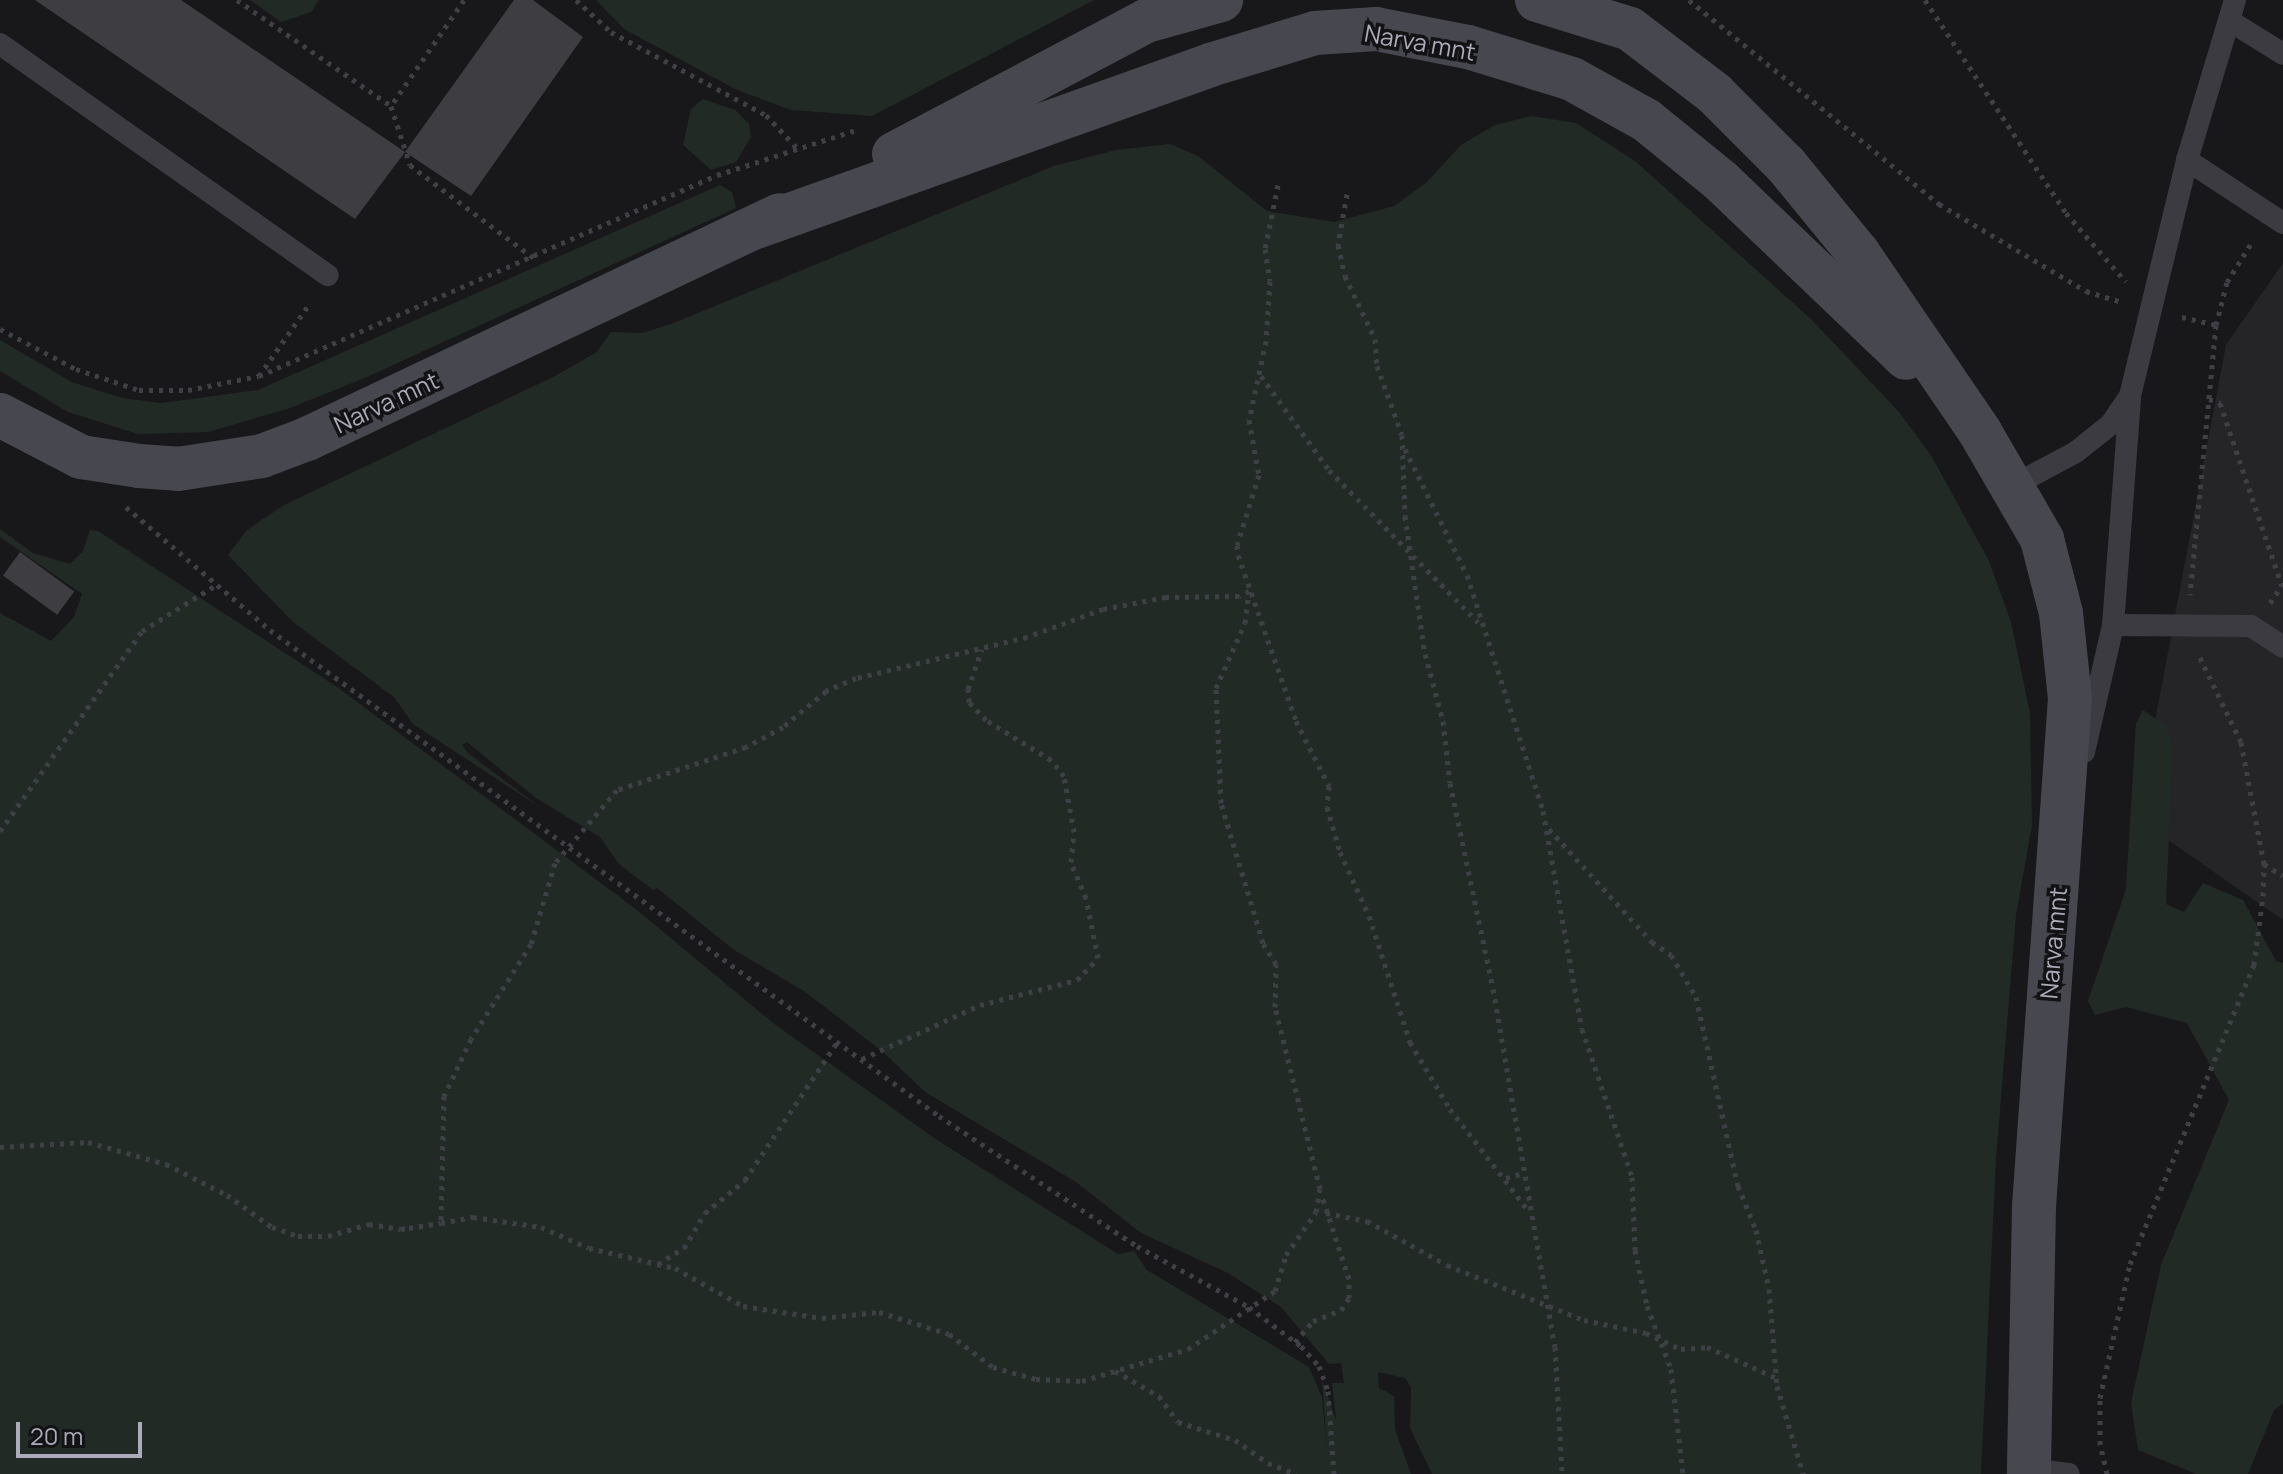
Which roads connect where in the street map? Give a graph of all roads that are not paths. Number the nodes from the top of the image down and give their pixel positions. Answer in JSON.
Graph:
{"nodes":[{"id":1,"x":1221,"y":0,"type":"edge"},
{"id":2,"x":1537,"y":0,"type":"edge"},
{"id":3,"x":1582,"y":0,"type":"edge"},
{"id":4,"x":2232,"y":10,"type":"edge"},
{"id":5,"x":1160,"y":11,"type":"edge"},
{"id":6,"x":1381,"y":14,"type":"edge"},
{"id":7,"x":1318,"y":16,"type":"edge"},
{"id":8,"x":1630,"y":29,"type":"junction"},
{"id":9,"x":0,"y":44,"type":"edge"},
{"id":10,"x":2283,"y":54,"type":"edge"},
{"id":11,"x":2187,"y":160,"type":"junction"},
{"id":12,"x":2276,"y":218,"type":"edge"},
{"id":13,"x":756,"y":227,"type":"junction"},
{"id":14,"x":328,"y":275,"type":"dead end"},
{"id":15,"x":2130,"y":396,"type":"junction"},
{"id":16,"x":0,"y":415,"type":"edge"},
{"id":17,"x":1980,"y":432,"type":"junction"},
{"id":18,"x":2014,"y":485,"type":"junction"},
{"id":19,"x":2113,"y":625,"type":"junction"},
{"id":20,"x":2283,"y":647,"type":"edge"},
{"id":21,"x":2064,"y":835,"type":"junction"},
{"id":22,"x":2042,"y":1472,"type":"edge"}],
"edges":[{"from":1,"to":5,"type":"main road","name":"Narva mnt"},
{"from":2,"to":8,"type":"main road","name":"Narva mnt"},
{"from":3,"to":8,"type":"main road"},
{"from":4,"to":10,"type":"lane"},
{"from":4,"to":11,"type":"lane"},
{"from":5,"to":13,"type":"main road","name":"Narva mnt"},
{"from":6,"to":7,"type":"main road","name":"Narva mnt"},
{"from":6,"to":17,"type":"main road","name":"Narva mnt"},
{"from":7,"to":13,"type":"main road","name":"Narva mnt"},
{"from":8,"to":17,"type":"main road","name":"Narva mnt"},
{"from":9,"to":14,"type":"lane"},
{"from":11,"to":12,"type":"lane"},
{"from":11,"to":15,"type":"lane"},
{"from":13,"to":16,"type":"main road","name":"Narva mnt"},
{"from":15,"to":18,"type":"lane"},
{"from":15,"to":19,"type":"lane"},
{"from":17,"to":18,"type":"main road","name":"Narva mnt"},
{"from":18,"to":21,"type":"main road","name":"Narva mnt"},
{"from":19,"to":20,"type":"lane"},
{"from":19,"to":21,"type":"lane"},
{"from":21,"to":22,"type":"main road","name":"Narva mnt"}]}
